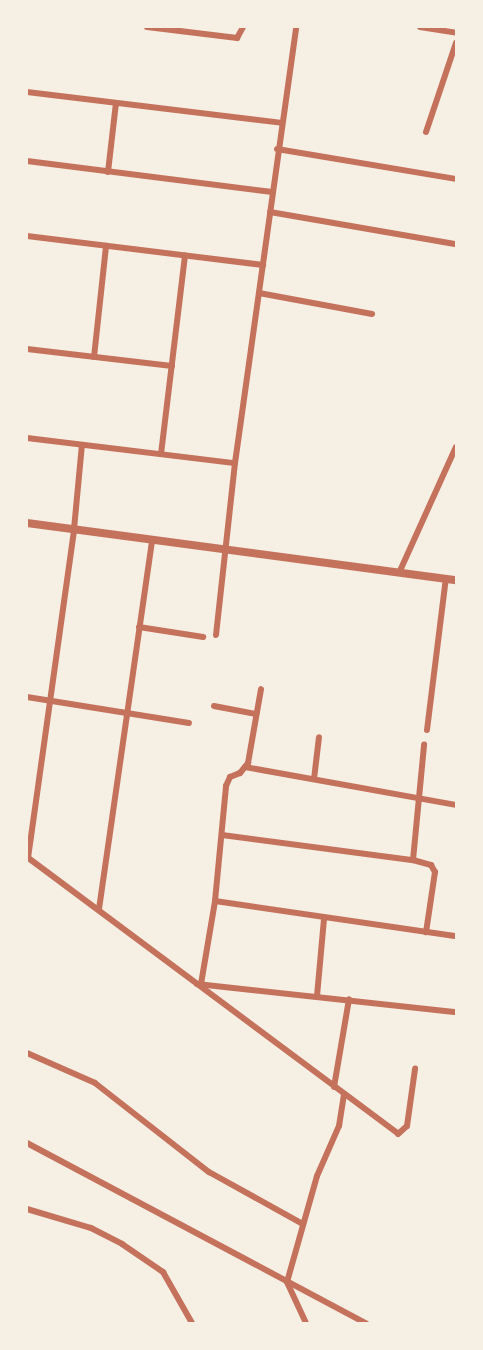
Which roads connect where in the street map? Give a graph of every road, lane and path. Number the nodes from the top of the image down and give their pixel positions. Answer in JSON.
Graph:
{"nodes":[{"id":1,"x":147,"y":27,"type":"edge"},
{"id":2,"x":243,"y":27,"type":"edge"},
{"id":3,"x":296,"y":27,"type":"edge"},
{"id":4,"x":420,"y":27,"type":"edge"},
{"id":5,"x":444,"y":29,"type":"edge"},
{"id":6,"x":456,"y":33,"type":"edge"},
{"id":7,"x":456,"y":43,"type":"edge"},
{"id":8,"x":27,"y":92,"type":"edge"},
{"id":9,"x":116,"y":103,"type":"junction"},
{"id":10,"x":282,"y":123,"type":"junction"},
{"id":11,"x":426,"y":132,"type":"dead end"},
{"id":12,"x":277,"y":149,"type":"junction"},
{"id":13,"x":27,"y":161,"type":"edge"},
{"id":14,"x":108,"y":171,"type":"junction"},
{"id":15,"x":456,"y":179,"type":"edge"},
{"id":16,"x":272,"y":192,"type":"junction"},
{"id":17,"x":270,"y":212,"type":"junction"},
{"id":18,"x":27,"y":236,"type":"edge"},
{"id":19,"x":27,"y":242,"type":"edge"},
{"id":20,"x":456,"y":244,"type":"edge"},
{"id":21,"x":106,"y":246,"type":"junction"},
{"id":22,"x":185,"y":255,"type":"junction"},
{"id":23,"x":262,"y":265,"type":"junction"},
{"id":24,"x":259,"y":292,"type":"junction"},
{"id":25,"x":372,"y":314,"type":"dead end"},
{"id":26,"x":27,"y":349,"type":"edge"},
{"id":27,"x":94,"y":357,"type":"junction"},
{"id":28,"x":172,"y":366,"type":"junction"},
{"id":29,"x":27,"y":438,"type":"edge"},
{"id":30,"x":82,"y":445,"type":"junction"},
{"id":31,"x":456,"y":447,"type":"edge"},
{"id":32,"x":161,"y":454,"type":"junction"},
{"id":33,"x":235,"y":463,"type":"junction"},
{"id":34,"x":27,"y":523,"type":"edge"},
{"id":35,"x":74,"y":530,"type":"junction"},
{"id":36,"x":152,"y":540,"type":"junction"},
{"id":37,"x":226,"y":551,"type":"junction"},
{"id":38,"x":399,"y":573,"type":"junction"},
{"id":39,"x":446,"y":579,"type":"junction"},
{"id":40,"x":456,"y":580,"type":"edge"},
{"id":41,"x":140,"y":627,"type":"junction"},
{"id":42,"x":216,"y":635,"type":"dead end"},
{"id":43,"x":203,"y":637,"type":"dead end"},
{"id":44,"x":261,"y":689,"type":"dead end"},
{"id":45,"x":27,"y":697,"type":"edge"},
{"id":46,"x":52,"y":700,"type":"junction"},
{"id":47,"x":214,"y":706,"type":"dead end"},
{"id":48,"x":127,"y":711,"type":"junction"},
{"id":49,"x":256,"y":714,"type":"junction"},
{"id":50,"x":189,"y":723,"type":"dead end"},
{"id":51,"x":427,"y":730,"type":"dead end"},
{"id":52,"x":319,"y":738,"type":"dead end"},
{"id":53,"x":424,"y":745,"type":"dead end"},
{"id":54,"x":245,"y":767,"type":"junction"},
{"id":55,"x":314,"y":779,"type":"junction"},
{"id":56,"x":417,"y":797,"type":"junction"},
{"id":57,"x":456,"y":805,"type":"edge"},
{"id":58,"x":222,"y":835,"type":"junction"},
{"id":59,"x":28,"y":858,"type":"edge"},
{"id":60,"x":413,"y":860,"type":"junction"},
{"id":61,"x":215,"y":901,"type":"junction"},
{"id":62,"x":99,"y":909,"type":"junction"},
{"id":63,"x":324,"y":919,"type":"junction"},
{"id":64,"x":426,"y":932,"type":"junction"},
{"id":65,"x":456,"y":936,"type":"edge"},
{"id":66,"x":197,"y":984,"type":"junction"},
{"id":67,"x":317,"y":996,"type":"junction"},
{"id":68,"x":349,"y":999,"type":"junction"},
{"id":69,"x":456,"y":1012,"type":"edge"},
{"id":70,"x":27,"y":1053,"type":"edge"},
{"id":71,"x":415,"y":1069,"type":"dead end"},
{"id":72,"x":334,"y":1087,"type":"junction"},
{"id":73,"x":344,"y":1094,"type":"junction"},
{"id":74,"x":27,"y":1143,"type":"edge"},
{"id":75,"x":27,"y":1209,"type":"edge"},
{"id":76,"x":303,"y":1224,"type":"junction"},
{"id":77,"x":287,"y":1282,"type":"junction"},
{"id":78,"x":192,"y":1323,"type":"edge"},
{"id":79,"x":306,"y":1323,"type":"edge"},
{"id":80,"x":366,"y":1323,"type":"edge"}],
"edges":[{"from":1,"to":2,"type":"street"},
{"from":3,"to":10,"type":"street"},
{"from":4,"to":5,"type":"street"},
{"from":5,"to":6,"type":"street"},
{"from":7,"to":11,"type":"street"},
{"from":8,"to":9,"type":"street"},
{"from":9,"to":10,"type":"street"},
{"from":9,"to":14,"type":"street"},
{"from":10,"to":12,"type":"street"},
{"from":12,"to":15,"type":"street"},
{"from":12,"to":16,"type":"street"},
{"from":13,"to":14,"type":"street"},
{"from":14,"to":16,"type":"street"},
{"from":16,"to":17,"type":"street"},
{"from":17,"to":20,"type":"street"},
{"from":17,"to":23,"type":"street"},
{"from":18,"to":19,"type":"street"},
{"from":18,"to":21,"type":"street"},
{"from":21,"to":22,"type":"street"},
{"from":21,"to":27,"type":"street"},
{"from":22,"to":23,"type":"street"},
{"from":22,"to":28,"type":"street"},
{"from":23,"to":24,"type":"street"},
{"from":24,"to":25,"type":"street"},
{"from":24,"to":33,"type":"street"},
{"from":26,"to":27,"type":"street"},
{"from":27,"to":28,"type":"street"},
{"from":28,"to":32,"type":"street"},
{"from":29,"to":30,"type":"street"},
{"from":30,"to":32,"type":"street"},
{"from":30,"to":35,"type":"street"},
{"from":31,"to":38,"type":"street"},
{"from":32,"to":33,"type":"street"},
{"from":33,"to":37,"type":"street"},
{"from":34,"to":35,"type":"street"},
{"from":35,"to":36,"type":"street"},
{"from":35,"to":46,"type":"street"},
{"from":36,"to":37,"type":"street"},
{"from":36,"to":41,"type":"street"},
{"from":37,"to":38,"type":"street"},
{"from":37,"to":42,"type":"street"},
{"from":38,"to":39,"type":"street"},
{"from":39,"to":40,"type":"street"},
{"from":39,"to":51,"type":"street"},
{"from":41,"to":43,"type":"street"},
{"from":41,"to":48,"type":"street"},
{"from":44,"to":49,"type":"street"},
{"from":45,"to":46,"type":"street"},
{"from":46,"to":48,"type":"street"},
{"from":46,"to":59,"type":"street"},
{"from":47,"to":49,"type":"street"},
{"from":48,"to":50,"type":"street"},
{"from":48,"to":62,"type":"street"},
{"from":49,"to":54,"type":"street"},
{"from":52,"to":55,"type":"street"},
{"from":53,"to":56,"type":"street"},
{"from":54,"to":55,"type":"street"},
{"from":54,"to":58,"type":"street"},
{"from":55,"to":56,"type":"street"},
{"from":56,"to":57,"type":"street"},
{"from":56,"to":60,"type":"street"},
{"from":58,"to":60,"type":"street"},
{"from":58,"to":61,"type":"street"},
{"from":59,"to":62,"type":"street"},
{"from":60,"to":64,"type":"street"},
{"from":61,"to":63,"type":"street"},
{"from":61,"to":66,"type":"street"},
{"from":62,"to":66,"type":"street"},
{"from":63,"to":64,"type":"street"},
{"from":63,"to":67,"type":"street"},
{"from":64,"to":65,"type":"street"},
{"from":66,"to":67,"type":"street"},
{"from":66,"to":72,"type":"street"},
{"from":67,"to":68,"type":"street"},
{"from":68,"to":69,"type":"street"},
{"from":68,"to":72,"type":"street"},
{"from":70,"to":76,"type":"street"},
{"from":71,"to":73,"type":"street"},
{"from":72,"to":73,"type":"street"},
{"from":73,"to":76,"type":"street"},
{"from":74,"to":77,"type":"street"},
{"from":75,"to":78,"type":"street"},
{"from":76,"to":77,"type":"street"},
{"from":77,"to":79,"type":"street"},
{"from":77,"to":80,"type":"street"}]}
